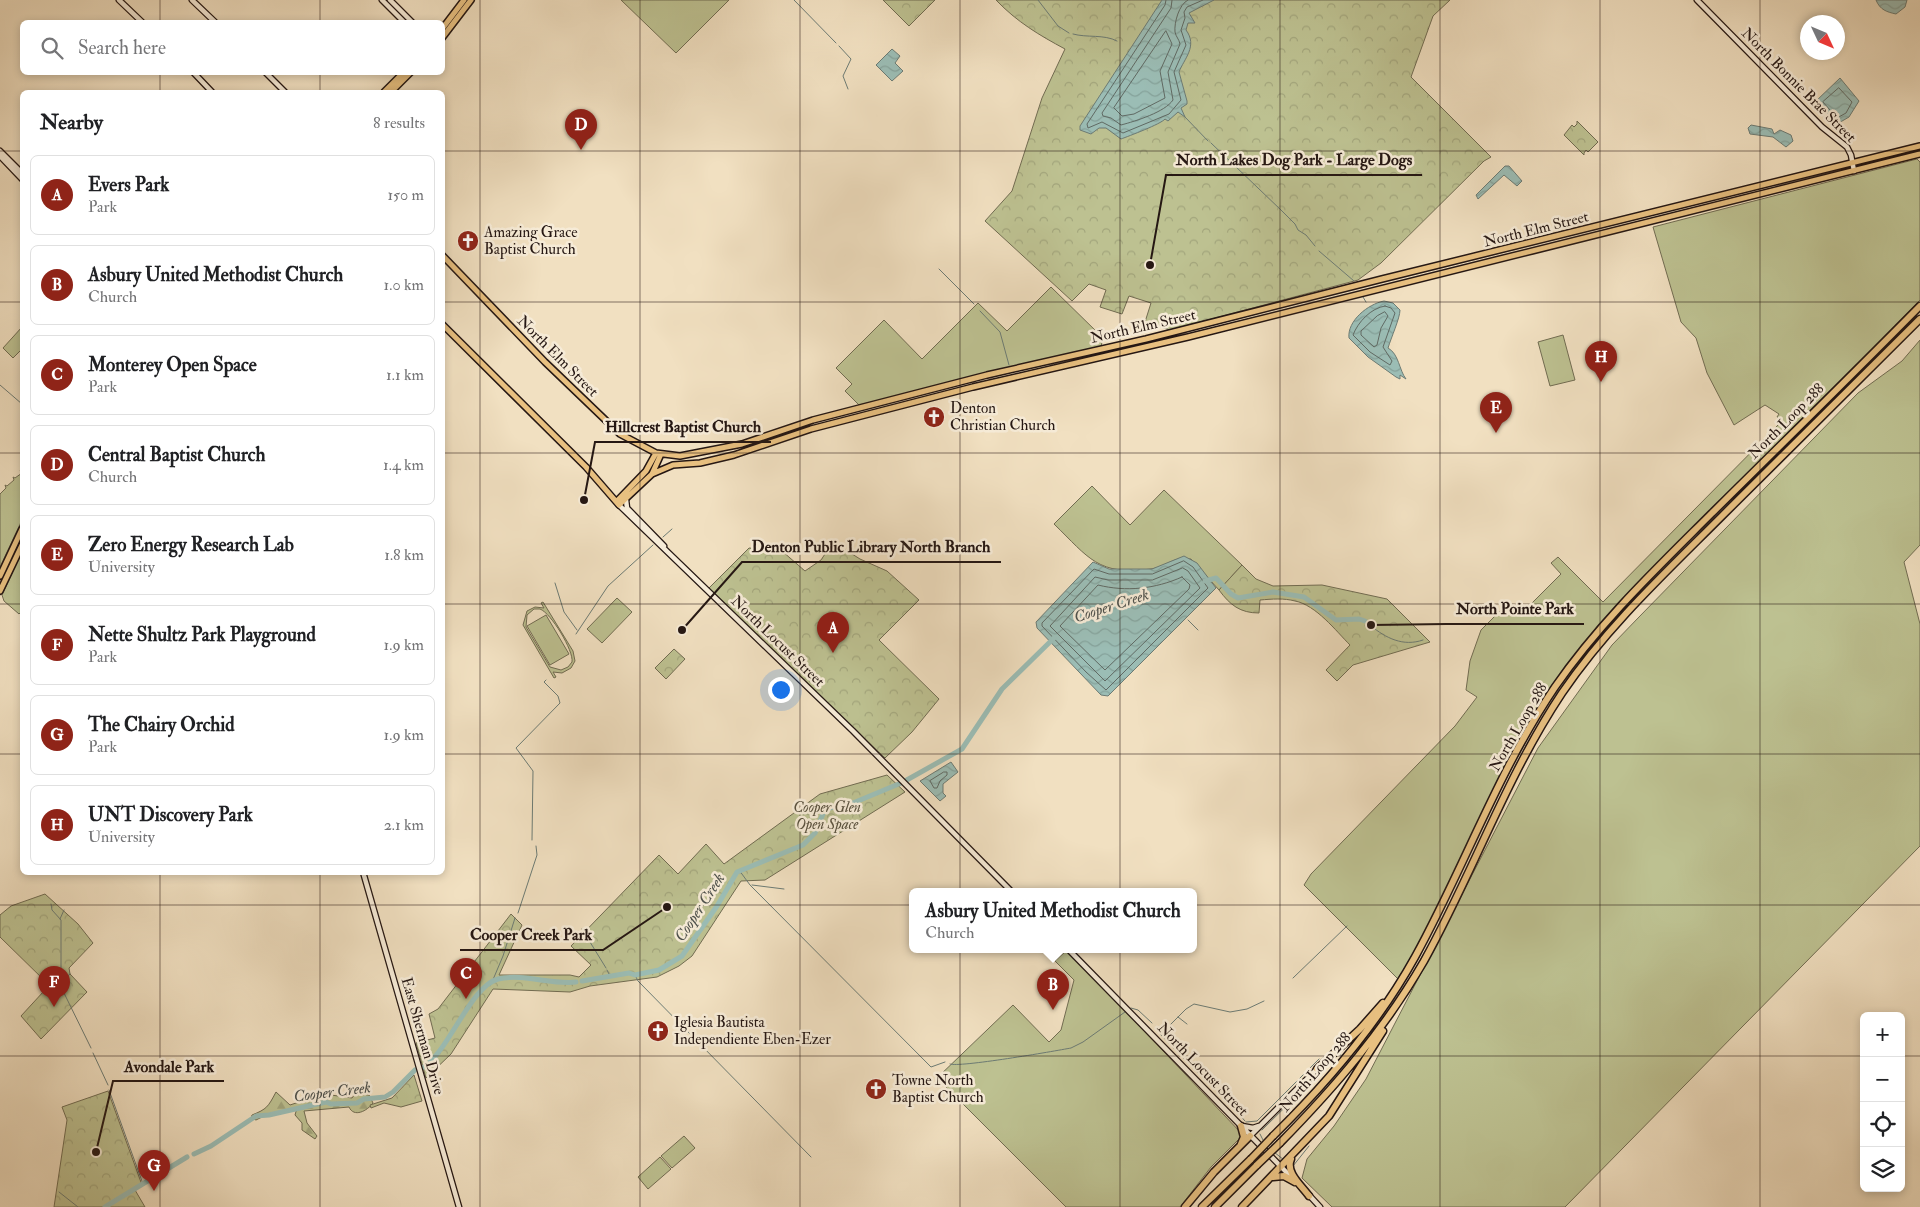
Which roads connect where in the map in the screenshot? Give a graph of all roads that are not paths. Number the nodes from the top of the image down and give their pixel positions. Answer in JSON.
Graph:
{"nodes":[{"id":1,"x":119,"y":0,"type":"edge"},
{"id":2,"x":192,"y":0,"type":"edge"},
{"id":3,"x":382,"y":0,"type":"edge"},
{"id":4,"x":390,"y":0,"type":"edge"},
{"id":5,"x":464,"y":0,"type":"edge"},
{"id":6,"x":471,"y":0,"type":"edge"},
{"id":7,"x":1697,"y":0,"type":"edge"},
{"id":8,"x":140,"y":20,"type":"edge"},
{"id":9,"x":213,"y":20,"type":"edge"},
{"id":10,"x":402,"y":20,"type":"edge"},
{"id":11,"x":410,"y":20,"type":"edge"},
{"id":12,"x":445,"y":25,"type":"edge"},
{"id":13,"x":445,"y":34,"type":"edge"},
{"id":14,"x":195,"y":75,"type":"edge"},
{"id":15,"x":268,"y":75,"type":"edge"},
{"id":16,"x":401,"y":75,"type":"edge"},
{"id":17,"x":408,"y":75,"type":"edge"},
{"id":18,"x":210,"y":90,"type":"edge"},
{"id":19,"x":283,"y":90,"type":"edge"},
{"id":20,"x":386,"y":90,"type":"edge"},
{"id":21,"x":393,"y":90,"type":"edge"},
{"id":22,"x":1920,"y":146,"type":"edge"},
{"id":23,"x":0,"y":151,"type":"edge"},
{"id":24,"x":1920,"y":154,"type":"edge"},
{"id":25,"x":0,"y":156,"type":"edge"},
{"id":26,"x":1853,"y":163,"type":"junction"},
{"id":27,"x":1854,"y":170,"type":"junction"},
{"id":28,"x":20,"y":171,"type":"edge"},
{"id":29,"x":20,"y":177,"type":"edge"},
{"id":30,"x":445,"y":258,"type":"edge"},
{"id":31,"x":1920,"y":306,"type":"edge"},
{"id":32,"x":1920,"y":319,"type":"edge"},
{"id":33,"x":445,"y":327,"type":"edge"},
{"id":34,"x":658,"y":453,"type":"junction"},
{"id":35,"x":652,"y":474,"type":"junction"},
{"id":36,"x":626,"y":500,"type":"junction"},
{"id":37,"x":618,"y":503,"type":"junction"},
{"id":38,"x":20,"y":533,"type":"edge"},
{"id":39,"x":20,"y":549,"type":"edge"},
{"id":40,"x":670,"y":553,"type":"junction"},
{"id":41,"x":0,"y":576,"type":"edge"},
{"id":42,"x":0,"y":591,"type":"edge"},
{"id":43,"x":364,"y":875,"type":"edge"},
{"id":44,"x":1008,"y":888,"type":"edge"},
{"id":45,"x":1072,"y":953,"type":"edge"},
{"id":46,"x":1414,"y":977,"type":"junction"},
{"id":47,"x":1402,"y":978,"type":"junction"},
{"id":48,"x":1317,"y":1069,"type":"joint"},
{"id":49,"x":1262,"y":1124,"type":"junction"},
{"id":50,"x":1241,"y":1126,"type":"junction"},
{"id":51,"x":1250,"y":1136,"type":"junction"},
{"id":52,"x":1240,"y":1146,"type":"junction"},
{"id":53,"x":1296,"y":1153,"type":"junction"},
{"id":54,"x":1282,"y":1168,"type":"junction"},
{"id":55,"x":1272,"y":1178,"type":"junction"},
{"id":56,"x":1298,"y":1185,"type":"junction"},
{"id":57,"x":1309,"y":1196,"type":"junction"},
{"id":58,"x":459,"y":1207,"type":"edge"},
{"id":59,"x":1185,"y":1207,"type":"edge"},
{"id":60,"x":1202,"y":1207,"type":"edge"},
{"id":61,"x":1215,"y":1207,"type":"edge"},
{"id":62,"x":1242,"y":1207,"type":"edge"},
{"id":63,"x":1320,"y":1207,"type":"edge"}],
"edges":[{"from":1,"to":8,"type":"main road"},
{"from":2,"to":9,"type":"main road"},
{"from":3,"to":10,"type":"main road"},
{"from":4,"to":11,"type":"main road"},
{"from":5,"to":12,"type":"main road"},
{"from":6,"to":13,"type":"main road"},
{"from":7,"to":26,"type":"main road","name":"North Bonnie Brae Street"},
{"from":14,"to":18,"type":"main road"},
{"from":15,"to":19,"type":"main road"},
{"from":16,"to":20,"type":"main road"},
{"from":17,"to":21,"type":"main road"},
{"from":22,"to":26,"type":"main road","name":"North Elm Street"},
{"from":23,"to":28,"type":"main road"},
{"from":24,"to":27,"type":"main road","name":"North Elm Street"},
{"from":25,"to":29,"type":"main road"},
{"from":26,"to":27,"type":"main road","name":"North Bonnie Brae Street"},
{"from":26,"to":34,"type":"main road","name":"North Elm Street"},
{"from":27,"to":35,"type":"main road","name":"North Elm Street"},
{"from":30,"to":34,"type":"main road","name":"North Elm Street"},
{"from":31,"to":47,"type":"highway","name":"North Loop 288"},
{"from":32,"to":46,"type":"highway","name":"North Loop 288"},
{"from":33,"to":37,"type":"main road","name":"North Locust Street"},
{"from":34,"to":35,"type":"main road"},
{"from":34,"to":37,"type":"main road"},
{"from":35,"to":36,"type":"main road"},
{"from":36,"to":37,"type":"main road"},
{"from":36,"to":40,"type":"main road"},
{"from":37,"to":40,"type":"main road","name":"North Locust Street"},
{"from":38,"to":41,"type":"main road"},
{"from":39,"to":42,"type":"main road"},
{"from":40,"to":44,"type":"main road","name":"North Locust Street"},
{"from":43,"to":58,"type":"main road","name":"East Sherman Drive"},
{"from":45,"to":50,"type":"main road","name":"North Locust Street"},
{"from":46,"to":53,"type":"highway"},
{"from":46,"to":61,"type":"highway","name":"North Loop 288","bridge":true},
{"from":47,"to":48,"type":"highway"},
{"from":47,"to":60,"type":"highway","name":"North Loop 288","bridge":true},
{"from":48,"to":49,"type":"main road","name":"North Loop 288"},
{"from":49,"to":50,"type":"main road"},
{"from":49,"to":51,"type":"main road","name":"North Loop 288"},
{"from":50,"to":51,"type":"main road","name":"North Locust Street"},
{"from":50,"to":52,"type":"highway"},
{"from":51,"to":52,"type":"highway"},
{"from":51,"to":54,"type":"main road","name":"North Locust Street"},
{"from":52,"to":59,"type":"highway"},
{"from":53,"to":54,"type":"highway"},
{"from":53,"to":57,"type":"highway"},
{"from":54,"to":55,"type":"highway"},
{"from":54,"to":56,"type":"main road","name":"North Locust Street"},
{"from":55,"to":56,"type":"highway"},
{"from":55,"to":62,"type":"highway"},
{"from":56,"to":57,"type":"main road","name":"North Locust Street"},
{"from":57,"to":63,"type":"main road","name":"North Locust Street"}]}
